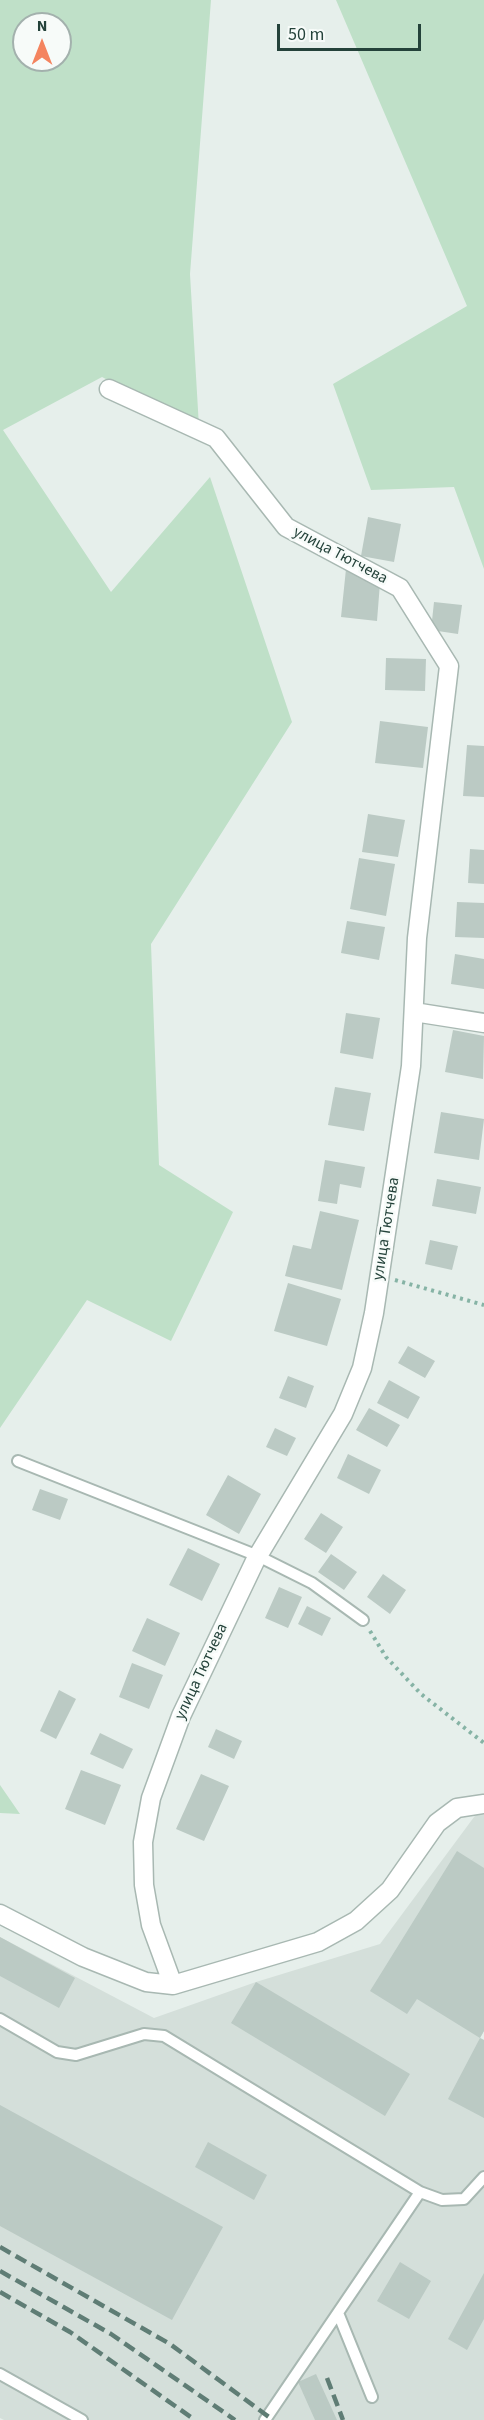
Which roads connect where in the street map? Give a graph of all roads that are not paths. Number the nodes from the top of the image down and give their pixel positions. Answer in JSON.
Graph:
{"nodes":[{"id":1,"x":109,"y":389,"type":"dead end"},
{"id":2,"x":414,"y":1012,"type":"junction"},
{"id":3,"x":484,"y":1023,"type":"edge"},
{"id":4,"x":18,"y":1461,"type":"dead end"},
{"id":5,"x":258,"y":1556,"type":"junction"},
{"id":6,"x":363,"y":1620,"type":"road end"},
{"id":7,"x":484,"y":1804,"type":"edge"},
{"id":8,"x":0,"y":1914,"type":"edge"},
{"id":9,"x":172,"y":1985,"type":"junction"},
{"id":10,"x":0,"y":2019,"type":"edge"},
{"id":11,"x":484,"y":2177,"type":"edge"},
{"id":12,"x":420,"y":2192,"type":"junction"},
{"id":13,"x":338,"y":2313,"type":"junction"},
{"id":14,"x":0,"y":2374,"type":"edge"},
{"id":15,"x":372,"y":2397,"type":"dead end"},
{"id":16,"x":82,"y":2420,"type":"edge"},
{"id":17,"x":264,"y":2420,"type":"edge"}],
"edges":[{"from":1,"to":2,"type":"street","name":"улица Тютчева"},
{"from":2,"to":3,"type":"street"},
{"from":2,"to":5,"type":"street","name":"улица Тютчева"},
{"from":4,"to":5,"type":"lane"},
{"from":5,"to":6,"type":"lane"},
{"from":5,"to":9,"type":"street","name":"улица Тютчева"},
{"from":7,"to":9,"type":"street"},
{"from":8,"to":9,"type":"street"},
{"from":10,"to":12,"type":"lane"},
{"from":11,"to":12,"type":"lane"},
{"from":12,"to":13,"type":"lane"},
{"from":13,"to":15,"type":"lane"},
{"from":13,"to":17,"type":"lane"},
{"from":14,"to":16,"type":"lane"}]}
